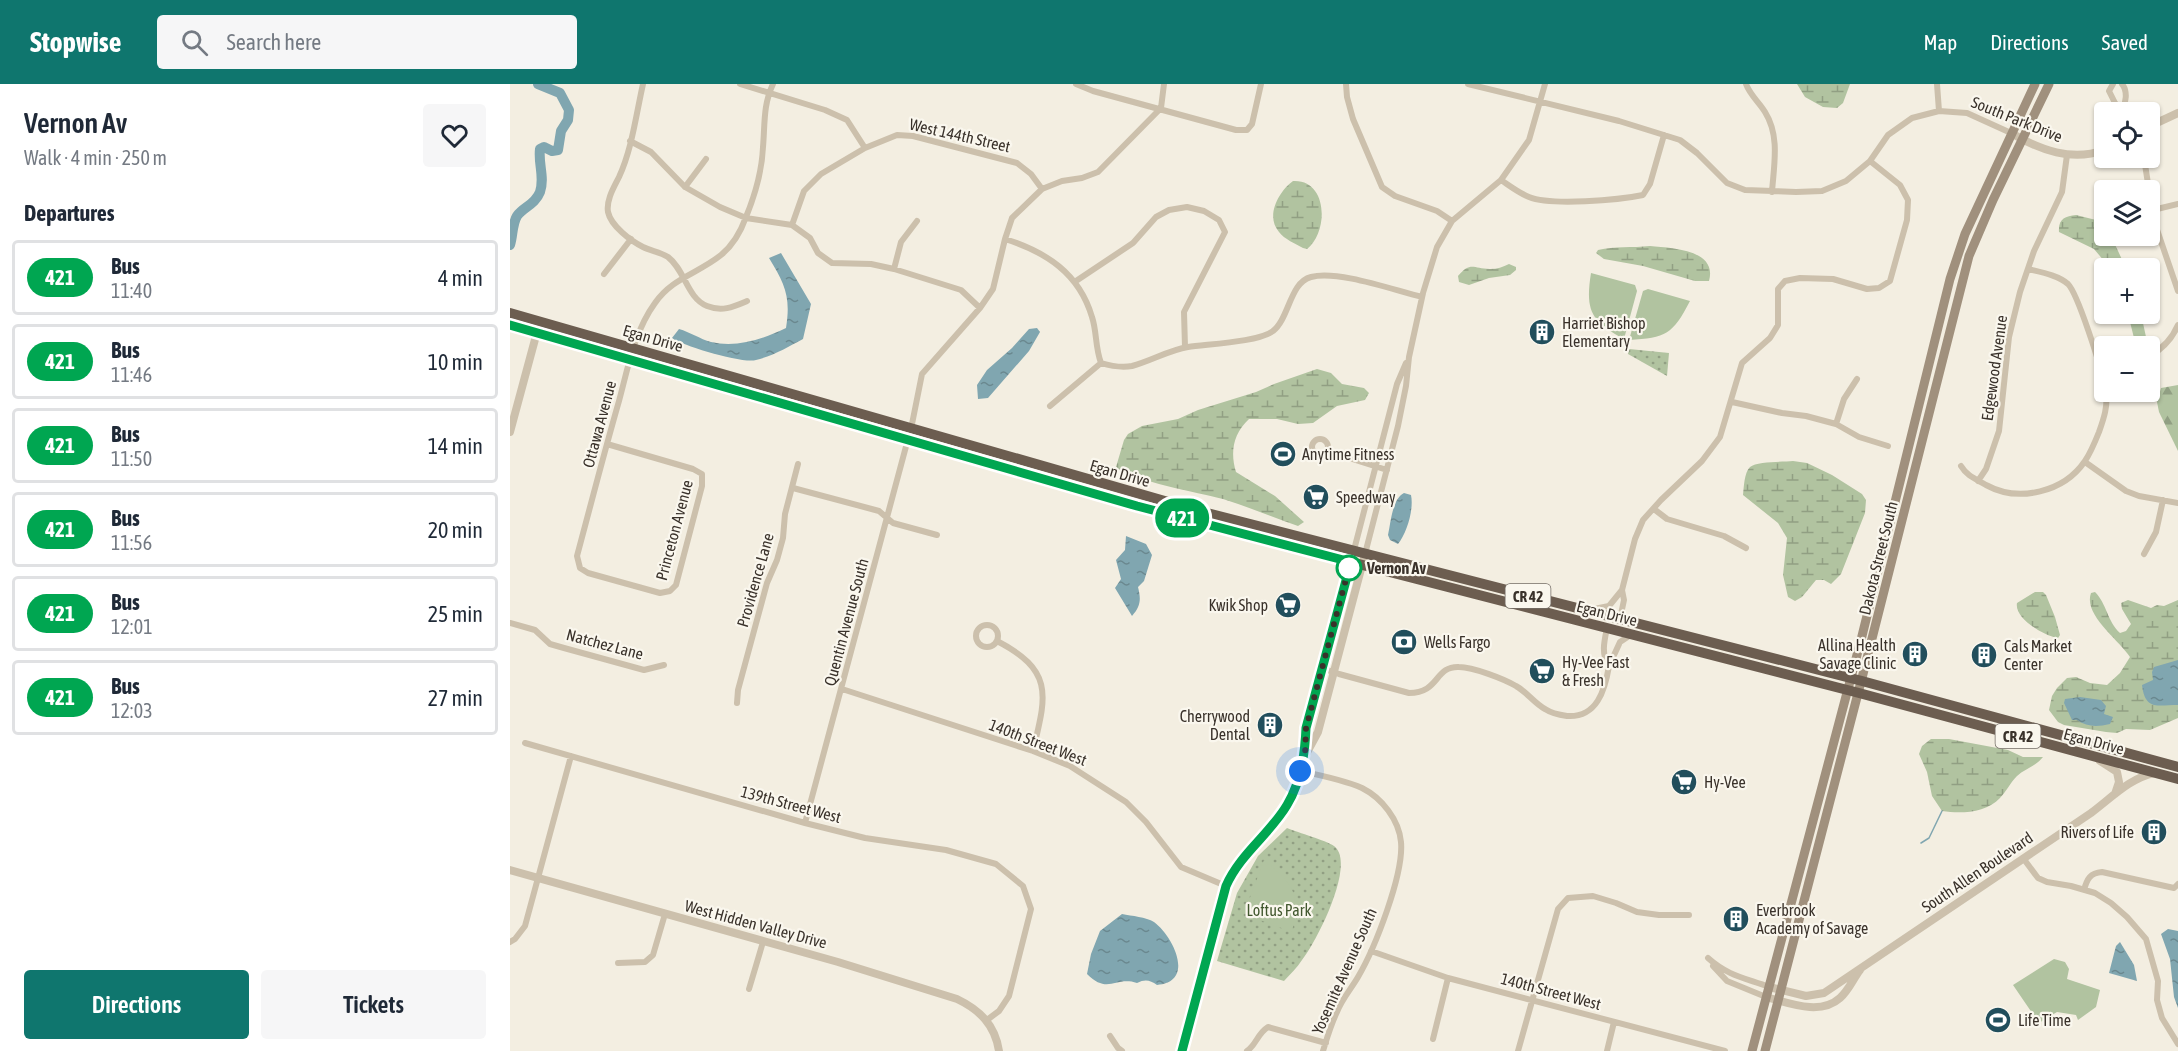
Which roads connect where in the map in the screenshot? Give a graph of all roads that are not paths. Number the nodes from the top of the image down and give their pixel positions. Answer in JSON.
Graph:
{"nodes":[{"id":1,"x":643,"y":84,"type":"edge"},
{"id":2,"x":740,"y":84,"type":"edge"},
{"id":3,"x":773,"y":84,"type":"edge"},
{"id":4,"x":1076,"y":84,"type":"edge"},
{"id":5,"x":1164,"y":84,"type":"edge"},
{"id":6,"x":1261,"y":84,"type":"edge"},
{"id":7,"x":1346,"y":84,"type":"edge"},
{"id":8,"x":1468,"y":84,"type":"edge"},
{"id":9,"x":1545,"y":84,"type":"edge"},
{"id":10,"x":1746,"y":84,"type":"edge"},
{"id":11,"x":1937,"y":84,"type":"edge"},
{"id":12,"x":2035,"y":84,"type":"edge"},
{"id":13,"x":2049,"y":84,"type":"edge"},
{"id":14,"x":2113,"y":84,"type":"edge"},
{"id":15,"x":2122,"y":84,"type":"edge"},
{"id":16,"x":769,"y":93,"type":"junction"},
{"id":17,"x":2115,"y":102,"type":"edge"},
{"id":18,"x":2126,"y":102,"type":"edge"},
{"id":19,"x":1540,"y":103,"type":"junction"},
{"id":20,"x":1161,"y":108,"type":"junction"},
{"id":21,"x":1939,"y":111,"type":"junction"},
{"id":22,"x":2178,"y":113,"type":"edge"},
{"id":23,"x":2160,"y":121,"type":"edge"},
{"id":24,"x":2011,"y":133,"type":"junction"},
{"id":25,"x":1664,"y":135,"type":"junction"},
{"id":26,"x":2022,"y":140,"type":"junction"},
{"id":27,"x":630,"y":141,"type":"junction"},
{"id":28,"x":866,"y":148,"type":"junction"},
{"id":29,"x":2094,"y":153,"type":"edge"},
{"id":30,"x":2067,"y":155,"type":"junction"},
{"id":31,"x":706,"y":159,"type":"dead end"},
{"id":32,"x":1870,"y":161,"type":"junction"},
{"id":33,"x":1501,"y":180,"type":"junction"},
{"id":34,"x":685,"y":187,"type":"junction"},
{"id":35,"x":1042,"y":189,"type":"junction"},
{"id":36,"x":1772,"y":192,"type":"junction"},
{"id":37,"x":2178,"y":204,"type":"edge"},
{"id":38,"x":2160,"y":208,"type":"edge"},
{"id":39,"x":746,"y":218,"type":"junction"},
{"id":40,"x":917,"y":221,"type":"dead end"},
{"id":41,"x":1452,"y":221,"type":"junction"},
{"id":42,"x":792,"y":225,"type":"junction"},
{"id":43,"x":2160,"y":235,"type":"edge"},
{"id":44,"x":631,"y":239,"type":"junction"},
{"id":45,"x":1005,"y":239,"type":"junction"},
{"id":46,"x":894,"y":269,"type":"junction"},
{"id":47,"x":2028,"y":269,"type":"junction"},
{"id":48,"x":604,"y":274,"type":"dead end"},
{"id":49,"x":682,"y":277,"type":"junction"},
{"id":50,"x":1076,"y":281,"type":"junction"},
{"id":51,"x":2178,"y":291,"type":"edge"},
{"id":52,"x":1422,"y":297,"type":"junction"},
{"id":53,"x":747,"y":301,"type":"dead end"},
{"id":54,"x":980,"y":308,"type":"junction"},
{"id":55,"x":510,"y":312,"type":"edge"},
{"id":56,"x":510,"y":325,"type":"edge"},
{"id":57,"x":2178,"y":325,"type":"edge"},
{"id":58,"x":537,"y":332,"type":"junction"},
{"id":59,"x":1185,"y":347,"type":"junction"},
{"id":60,"x":634,"y":348,"type":"junction"},
{"id":61,"x":2094,"y":349,"type":"edge"},
{"id":62,"x":2160,"y":349,"type":"edge"},
{"id":63,"x":1409,"y":357,"type":"junction"},
{"id":64,"x":630,"y":359,"type":"junction"},
{"id":65,"x":1101,"y":363,"type":"junction"},
{"id":66,"x":1857,"y":379,"type":"dead end"},
{"id":67,"x":1732,"y":402,"type":"junction"},
{"id":68,"x":2108,"y":402,"type":"edge"},
{"id":69,"x":1050,"y":406,"type":"dead end"},
{"id":70,"x":1836,"y":424,"type":"junction"},
{"id":71,"x":911,"y":429,"type":"junction"},
{"id":72,"x":510,"y":432,"type":"edge"},
{"id":73,"x":908,"y":440,"type":"junction"},
{"id":74,"x":607,"y":444,"type":"junction"},
{"id":75,"x":1887,"y":446,"type":"dead end"},
{"id":76,"x":1327,"y":451,"type":"dead end"},
{"id":77,"x":2085,"y":462,"type":"junction"},
{"id":78,"x":798,"y":464,"type":"dead end"},
{"id":79,"x":1961,"y":466,"type":"dead end"},
{"id":80,"x":1376,"y":467,"type":"junction"},
{"id":81,"x":1387,"y":470,"type":"junction"},
{"id":82,"x":1978,"y":481,"type":"junction"},
{"id":83,"x":793,"y":488,"type":"junction"},
{"id":84,"x":2163,"y":500,"type":"junction"},
{"id":85,"x":2178,"y":503,"type":"edge"},
{"id":86,"x":1654,"y":509,"type":"junction"},
{"id":87,"x":888,"y":518,"type":"junction"},
{"id":88,"x":937,"y":535,"type":"dead end"},
{"id":89,"x":1746,"y":548,"type":"dead end"},
{"id":90,"x":2144,"y":554,"type":"dead end"},
{"id":91,"x":1358,"y":558,"type":"junction"},
{"id":92,"x":1622,"y":590,"type":"junction"},
{"id":93,"x":670,"y":591,"type":"joint"},
{"id":94,"x":1586,"y":611,"type":"junction"},
{"id":95,"x":510,"y":623,"type":"edge"},
{"id":96,"x":1613,"y":624,"type":"junction"},
{"id":97,"x":1632,"y":634,"type":"junction"},
{"id":98,"x":997,"y":641,"type":"dead end"},
{"id":99,"x":664,"y":665,"type":"dead end"},
{"id":100,"x":1609,"y":666,"type":"junction"},
{"id":101,"x":1322,"y":668,"type":"junction"},
{"id":102,"x":1333,"y":671,"type":"junction"},
{"id":103,"x":1856,"y":680,"type":"junction"},
{"id":104,"x":842,"y":689,"type":"junction"},
{"id":105,"x":1853,"y":691,"type":"junction"},
{"id":106,"x":737,"y":703,"type":"dead end"},
{"id":107,"x":525,"y":743,"type":"dead end"},
{"id":108,"x":1033,"y":751,"type":"junction"},
{"id":109,"x":2074,"y":751,"type":"junction"},
{"id":110,"x":571,"y":756,"type":"junction"},
{"id":111,"x":1305,"y":756,"type":"junction"},
{"id":112,"x":2178,"y":767,"type":"edge"},
{"id":113,"x":1300,"y":771,"type":"junction"},
{"id":114,"x":2155,"y":773,"type":"junction"},
{"id":115,"x":2178,"y":779,"type":"edge"},
{"id":116,"x":2110,"y":798,"type":"junction"},
{"id":117,"x":805,"y":823,"type":"junction"},
{"id":118,"x":2023,"y":858,"type":"junction"},
{"id":119,"x":510,"y":870,"type":"edge"},
{"id":120,"x":538,"y":877,"type":"junction"},
{"id":121,"x":2178,"y":884,"type":"edge"},
{"id":122,"x":1226,"y":886,"type":"junction"},
{"id":123,"x":2084,"y":890,"type":"junction"},
{"id":124,"x":665,"y":914,"type":"junction"},
{"id":125,"x":1689,"y":915,"type":"dead end"},
{"id":126,"x":510,"y":942,"type":"edge"},
{"id":127,"x":763,"y":942,"type":"junction"},
{"id":128,"x":1371,"y":951,"type":"junction"},
{"id":129,"x":618,"y":963,"type":"dead end"},
{"id":130,"x":1860,"y":970,"type":"junction"},
{"id":131,"x":1448,"y":978,"type":"junction"},
{"id":132,"x":1769,"y":987,"type":"junction"},
{"id":133,"x":749,"y":989,"type":"dead end"},
{"id":134,"x":1780,"y":990,"type":"junction"},
{"id":135,"x":1766,"y":997,"type":"junction"},
{"id":136,"x":1533,"y":1000,"type":"junction"},
{"id":137,"x":1778,"y":1000,"type":"junction"},
{"id":138,"x":987,"y":1020,"type":"junction"},
{"id":139,"x":1614,"y":1022,"type":"junction"},
{"id":140,"x":1110,"y":1036,"type":"dead end"},
{"id":141,"x":1432,"y":1039,"type":"dead end"},
{"id":142,"x":1326,"y":1043,"type":"junction"},
{"id":143,"x":2178,"y":1044,"type":"edge"},
{"id":144,"x":1694,"y":1047,"type":"edge"},
{"id":145,"x":999,"y":1051,"type":"edge"},
{"id":146,"x":1122,"y":1051,"type":"edge"},
{"id":147,"x":1182,"y":1051,"type":"edge"},
{"id":148,"x":1247,"y":1051,"type":"edge"},
{"id":149,"x":1323,"y":1051,"type":"edge"},
{"id":150,"x":1518,"y":1051,"type":"edge"},
{"id":151,"x":1607,"y":1051,"type":"edge"},
{"id":152,"x":1725,"y":1051,"type":"edge"},
{"id":153,"x":1752,"y":1051,"type":"edge"},
{"id":154,"x":1765,"y":1051,"type":"edge"}],
"edges":[{"from":1,"to":27,"type":"street"},
{"from":2,"to":16,"type":"street"},
{"from":3,"to":16,"type":"street","name":"Ottawa Avenue"},
{"from":4,"to":20,"type":"street"},
{"from":5,"to":20,"type":"street"},
{"from":6,"to":20,"type":"street"},
{"from":7,"to":41,"type":"street"},
{"from":8,"to":19,"type":"street","name":"South Park Drive"},
{"from":9,"to":19,"type":"street"},
{"from":10,"to":36,"type":"street"},
{"from":11,"to":21,"type":"street"},
{"from":12,"to":24,"type":"main road","name":"Dakota Street South"},
{"from":13,"to":26,"type":"main road","name":"Dakota Street South"},
{"from":14,"to":17,"type":"street"},
{"from":15,"to":18,"type":"street"},
{"from":16,"to":28,"type":"street"},
{"from":16,"to":39,"type":"street","name":"Ottawa Avenue"},
{"from":19,"to":25,"type":"street","name":"South Park Drive"},
{"from":19,"to":33,"type":"street"},
{"from":20,"to":35,"type":"street"},
{"from":21,"to":24,"type":"street","name":"South Park Drive"},
{"from":21,"to":32,"type":"street","name":"South Park Drive"},
{"from":22,"to":23,"type":"street"},
{"from":24,"to":26,"type":"street","name":"South Park Drive"},
{"from":24,"to":103,"type":"main road","name":"Dakota Street South"},
{"from":25,"to":33,"type":"street"},
{"from":25,"to":36,"type":"street","name":"South Park Drive"},
{"from":26,"to":30,"type":"street","name":"South Park Drive"},
{"from":26,"to":103,"type":"main road","name":"Dakota Street South"},
{"from":27,"to":34,"type":"street"},
{"from":27,"to":44,"type":"street"},
{"from":28,"to":35,"type":"street","name":"West 144th Street"},
{"from":28,"to":42,"type":"street"},
{"from":29,"to":30,"type":"street","name":"South Park Drive"},
{"from":30,"to":47,"type":"street","name":"Edgewood Avenue"},
{"from":31,"to":34,"type":"street"},
{"from":32,"to":36,"type":"street","name":"South Park Drive"},
{"from":32,"to":67,"type":"street"},
{"from":33,"to":41,"type":"street"},
{"from":34,"to":39,"type":"street"},
{"from":35,"to":45,"type":"street","name":"Quentin Avenue South"},
{"from":37,"to":38,"type":"street"},
{"from":39,"to":42,"type":"street"},
{"from":39,"to":49,"type":"street","name":"Ottawa Avenue"},
{"from":40,"to":46,"type":"street"},
{"from":41,"to":52,"type":"street"},
{"from":42,"to":46,"type":"street"},
{"from":43,"to":51,"type":"street"},
{"from":44,"to":48,"type":"street"},
{"from":44,"to":49,"type":"street"},
{"from":45,"to":50,"type":"street"},
{"from":45,"to":54,"type":"street","name":"Quentin Avenue South"},
{"from":46,"to":54,"type":"street"},
{"from":47,"to":61,"type":"street"},
{"from":47,"to":82,"type":"street","name":"Edgewood Avenue"},
{"from":49,"to":53,"type":"street"},
{"from":49,"to":60,"type":"street","name":"Ottawa Avenue"},
{"from":50,"to":59,"type":"street"},
{"from":50,"to":65,"type":"street"},
{"from":52,"to":59,"type":"street"},
{"from":52,"to":63,"type":"street"},
{"from":54,"to":71,"type":"street","name":"Quentin Avenue South"},
{"from":55,"to":60,"type":"highway","name":"Egan Drive","number":"CR 42"},
{"from":56,"to":58,"type":"highway","name":"Egan Drive","number":"CR 42"},
{"from":57,"to":62,"type":"street"},
{"from":58,"to":64,"type":"highway","name":"Egan Drive","number":"CR 42"},
{"from":58,"to":72,"type":"street"},
{"from":59,"to":65,"type":"street"},
{"from":60,"to":64,"type":"street","name":"Ottawa Avenue"},
{"from":60,"to":71,"type":"highway","name":"Egan Drive","number":"CR 42"},
{"from":63,"to":80,"type":"street"},
{"from":63,"to":81,"type":"street"},
{"from":64,"to":73,"type":"highway","name":"Egan Drive","number":"CR 42"},
{"from":64,"to":74,"type":"street","name":"Ottawa Avenue"},
{"from":65,"to":69,"type":"street"},
{"from":66,"to":70,"type":"street"},
{"from":67,"to":70,"type":"street"},
{"from":67,"to":86,"type":"street"},
{"from":68,"to":77,"type":"street"},
{"from":70,"to":75,"type":"street"},
{"from":71,"to":73,"type":"street","name":"Quentin Avenue South"},
{"from":71,"to":91,"type":"highway","name":"Egan Drive","number":"CR 42"},
{"from":73,"to":87,"type":"street","name":"Quentin Avenue South"},
{"from":73,"to":91,"type":"highway","name":"Egan Drive","number":"CR 42"},
{"from":74,"to":93,"type":"street","name":"Ottawa Avenue"},
{"from":74,"to":93,"type":"street","name":"Princeton Avenue"},
{"from":76,"to":80,"type":"street"},
{"from":77,"to":82,"type":"street"},
{"from":77,"to":84,"type":"street"},
{"from":78,"to":83,"type":"street","name":"Providence Lane"},
{"from":79,"to":82,"type":"street"},
{"from":80,"to":81,"type":"street"},
{"from":80,"to":91,"type":"street"},
{"from":81,"to":91,"type":"street"},
{"from":83,"to":87,"type":"street"},
{"from":83,"to":106,"type":"street","name":"Providence Lane"},
{"from":84,"to":85,"type":"street"},
{"from":84,"to":90,"type":"street"},
{"from":86,"to":89,"type":"street"},
{"from":86,"to":92,"type":"street"},
{"from":87,"to":88,"type":"street"},
{"from":87,"to":104,"type":"street","name":"Quentin Avenue South"},
{"from":91,"to":94,"type":"highway","name":"Egan Drive","number":"CR 42"},
{"from":91,"to":96,"type":"highway","name":"Egan Drive","number":"CR 42"},
{"from":91,"to":101,"type":"street"},
{"from":91,"to":102,"type":"street"},
{"from":92,"to":94,"type":"street"},
{"from":92,"to":96,"type":"street"},
{"from":94,"to":96,"type":"highway","name":"Egan Drive","number":"CR 42"},
{"from":95,"to":99,"type":"street","name":"Natchez Lane"},
{"from":96,"to":97,"type":"highway","name":"Egan Drive","number":"CR 42"},
{"from":96,"to":100,"type":"street"},
{"from":96,"to":103,"type":"highway","name":"Egan Drive","number":"CR 42"},
{"from":97,"to":100,"type":"street"},
{"from":97,"to":105,"type":"highway","name":"Egan Drive","number":"CR 42"},
{"from":98,"to":108,"type":"street"},
{"from":100,"to":102,"type":"street"},
{"from":101,"to":102,"type":"street"},
{"from":101,"to":111,"type":"street"},
{"from":102,"to":111,"type":"street"},
{"from":103,"to":105,"type":"main road","name":"Dakota Street South"},
{"from":103,"to":112,"type":"highway","name":"Egan Drive","number":"CR 42"},
{"from":104,"to":108,"type":"street","name":"140th Street West"},
{"from":104,"to":117,"type":"street","name":"Quentin Avenue South"},
{"from":105,"to":109,"type":"highway","name":"Egan Drive","number":"CR 42"},
{"from":105,"to":132,"type":"main road","name":"Dakota Street South"},
{"from":105,"to":134,"type":"main road","name":"Dakota Street South"},
{"from":107,"to":110,"type":"street","name":"139th Street West"},
{"from":108,"to":122,"type":"street","name":"140th Street West"},
{"from":109,"to":114,"type":"highway","name":"Egan Drive","number":"CR 42"},
{"from":109,"to":116,"type":"street"},
{"from":110,"to":117,"type":"street","name":"139th Street West"},
{"from":110,"to":120,"type":"street"},
{"from":111,"to":113,"type":"street"},
{"from":113,"to":122,"type":"street"},
{"from":113,"to":128,"type":"street","name":"Yosemite Avenue South"},
{"from":114,"to":115,"type":"highway","name":"Egan Drive","number":"CR 42"},
{"from":114,"to":116,"type":"street","name":"South Allen Boulevard"},
{"from":116,"to":118,"type":"street","name":"South Allen Boulevard"},
{"from":117,"to":138,"type":"street","name":"139th Street West"},
{"from":118,"to":123,"type":"street"},
{"from":118,"to":130,"type":"street","name":"South Allen Boulevard"},
{"from":119,"to":120,"type":"street","name":"West Hidden Valley Drive"},
{"from":120,"to":124,"type":"street","name":"West Hidden Valley Drive"},
{"from":120,"to":126,"type":"street"},
{"from":121,"to":123,"type":"street"},
{"from":122,"to":147,"type":"street"},
{"from":123,"to":143,"type":"street"},
{"from":124,"to":127,"type":"street","name":"West Hidden Valley Drive"},
{"from":124,"to":129,"type":"street"},
{"from":125,"to":136,"type":"street"},
{"from":127,"to":133,"type":"street"},
{"from":127,"to":138,"type":"street","name":"West Hidden Valley Drive"},
{"from":128,"to":131,"type":"street","name":"140th Street West"},
{"from":128,"to":142,"type":"street","name":"Yosemite Avenue South"},
{"from":130,"to":134,"type":"street","name":"South Allen Boulevard"},
{"from":130,"to":137,"type":"street","name":"South Allen Boulevard"},
{"from":131,"to":136,"type":"street","name":"140th Street West"},
{"from":131,"to":141,"type":"street"},
{"from":132,"to":134,"type":"street","name":"South Allen Boulevard"},
{"from":132,"to":135,"type":"main road","name":"Dakota Street South"},
{"from":132,"to":135,"type":"street"},
{"from":134,"to":137,"type":"main road","name":"Dakota Street South"},
{"from":135,"to":137,"type":"street","name":"South Allen Boulevard"},
{"from":135,"to":153,"type":"main road","name":"Dakota Street South"},
{"from":136,"to":139,"type":"street","name":"140th Street West"},
{"from":136,"to":150,"type":"street"},
{"from":137,"to":154,"type":"main road","name":"Dakota Street South"},
{"from":138,"to":145,"type":"street"},
{"from":139,"to":144,"type":"street","name":"140th Street West"},
{"from":139,"to":151,"type":"street"},
{"from":140,"to":146,"type":"street"},
{"from":142,"to":148,"type":"street"},
{"from":142,"to":149,"type":"street","name":"Yosemite Avenue South"},
{"from":144,"to":152,"type":"street","name":"140th Street West"}]}
